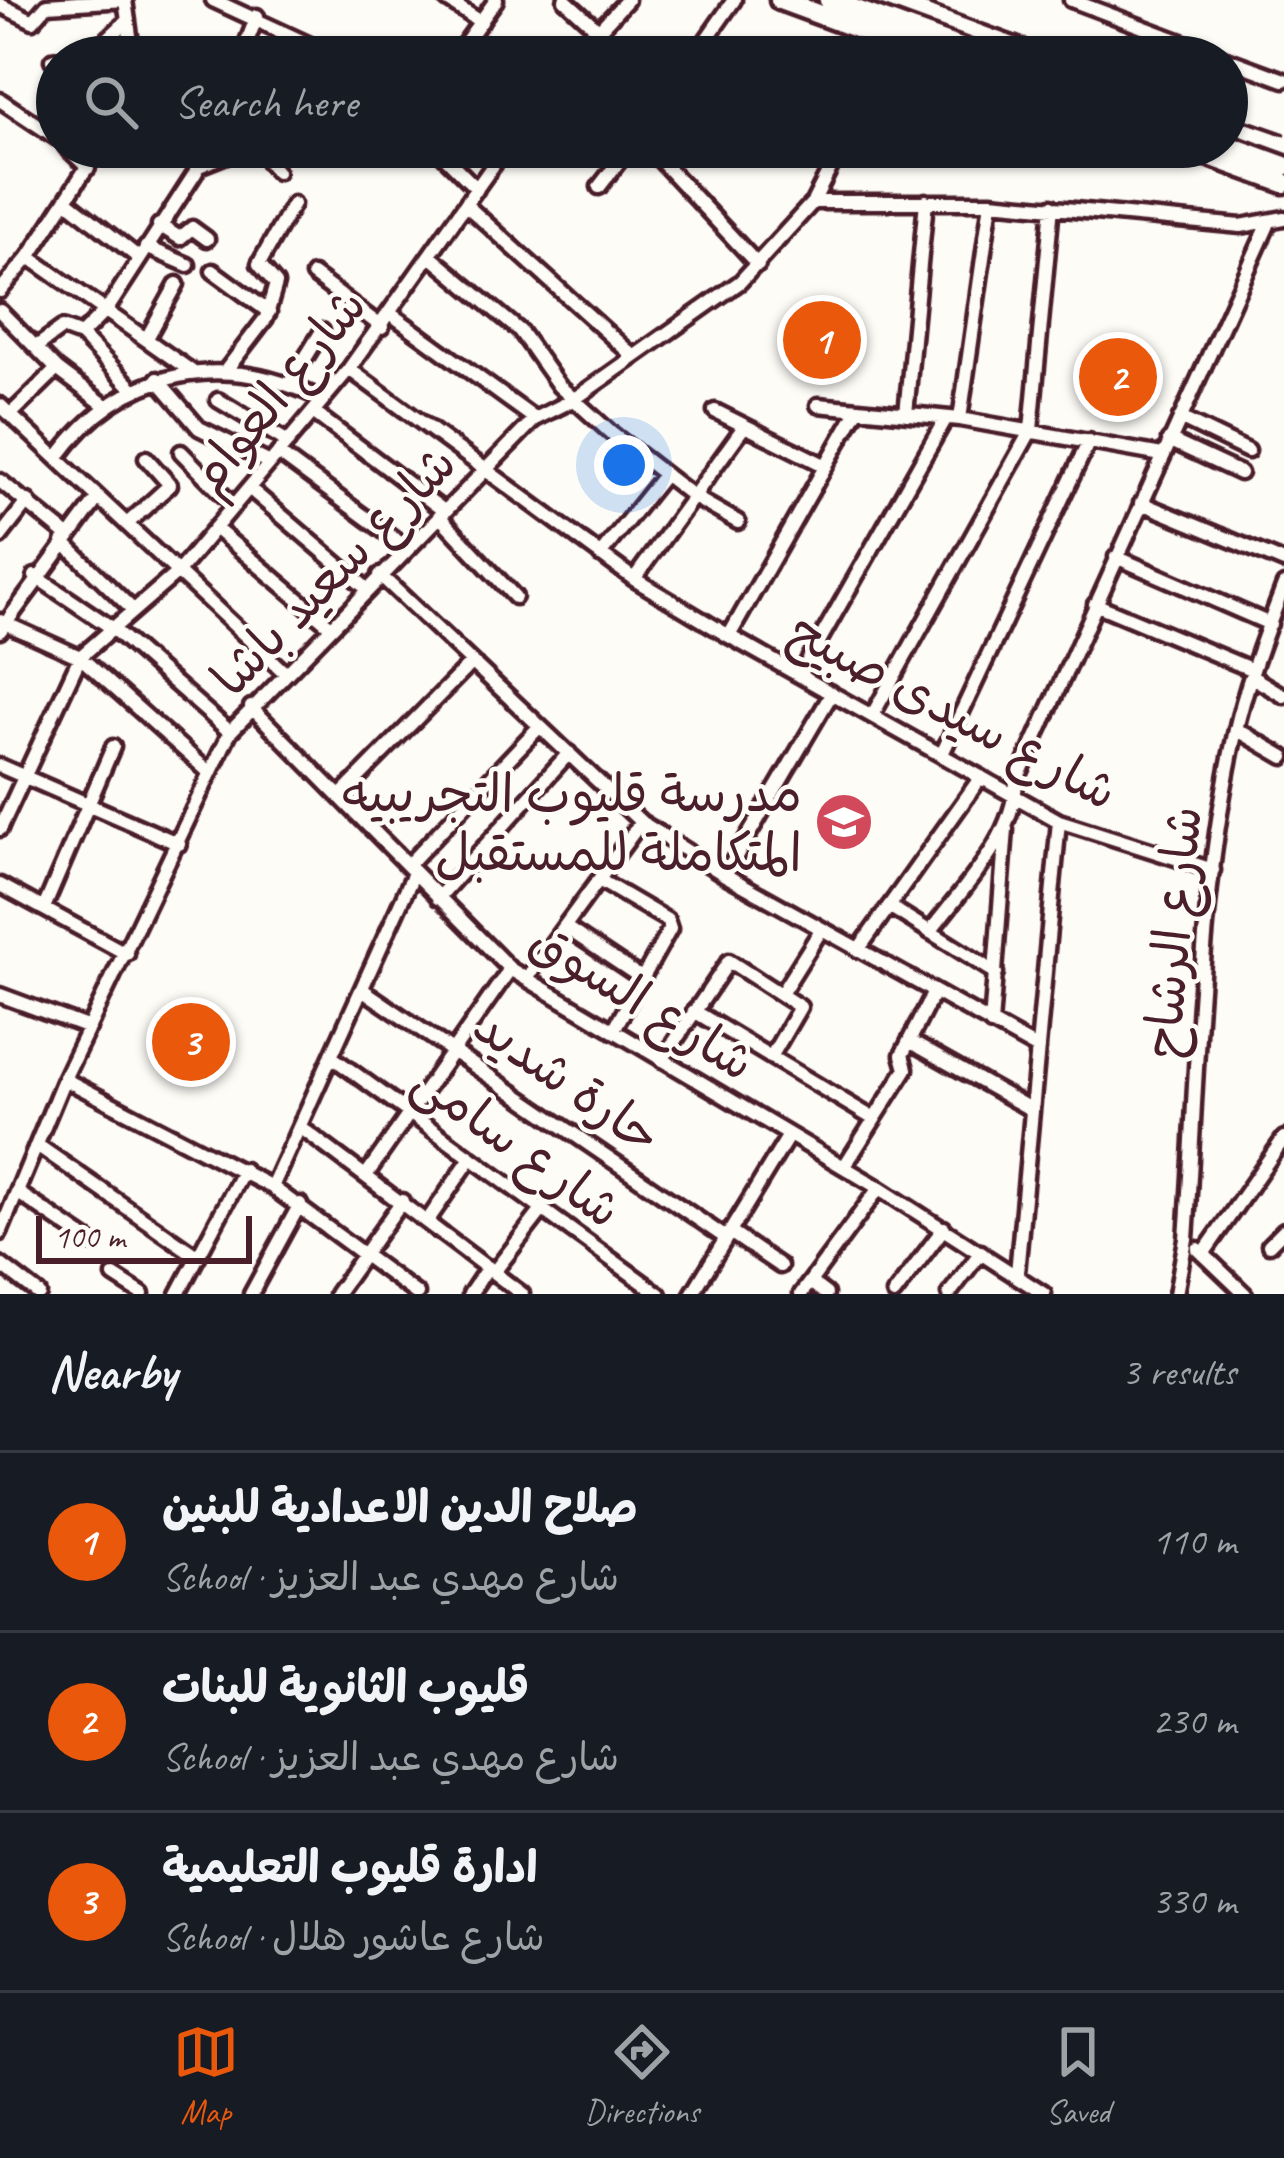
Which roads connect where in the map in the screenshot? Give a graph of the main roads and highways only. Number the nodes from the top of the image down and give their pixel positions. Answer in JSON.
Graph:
{"nodes":[{"id":1,"x":780,"y":0,"type":"edge"},
{"id":2,"x":829,"y":0,"type":"edge"},
{"id":3,"x":859,"y":36,"type":"edge"},
{"id":4,"x":928,"y":36,"type":"edge"},
{"id":5,"x":1248,"y":153,"type":"edge"},
{"id":6,"x":1284,"y":166,"type":"edge"},
{"id":7,"x":1243,"y":168,"type":"edge"},
{"id":8,"x":1284,"y":183,"type":"edge"}],
"edges":[{"from":1,"to":3,"type":"main road"},
{"from":2,"to":4,"type":"main road"},
{"from":5,"to":6,"type":"main road"},
{"from":7,"to":8,"type":"main road"}]}
